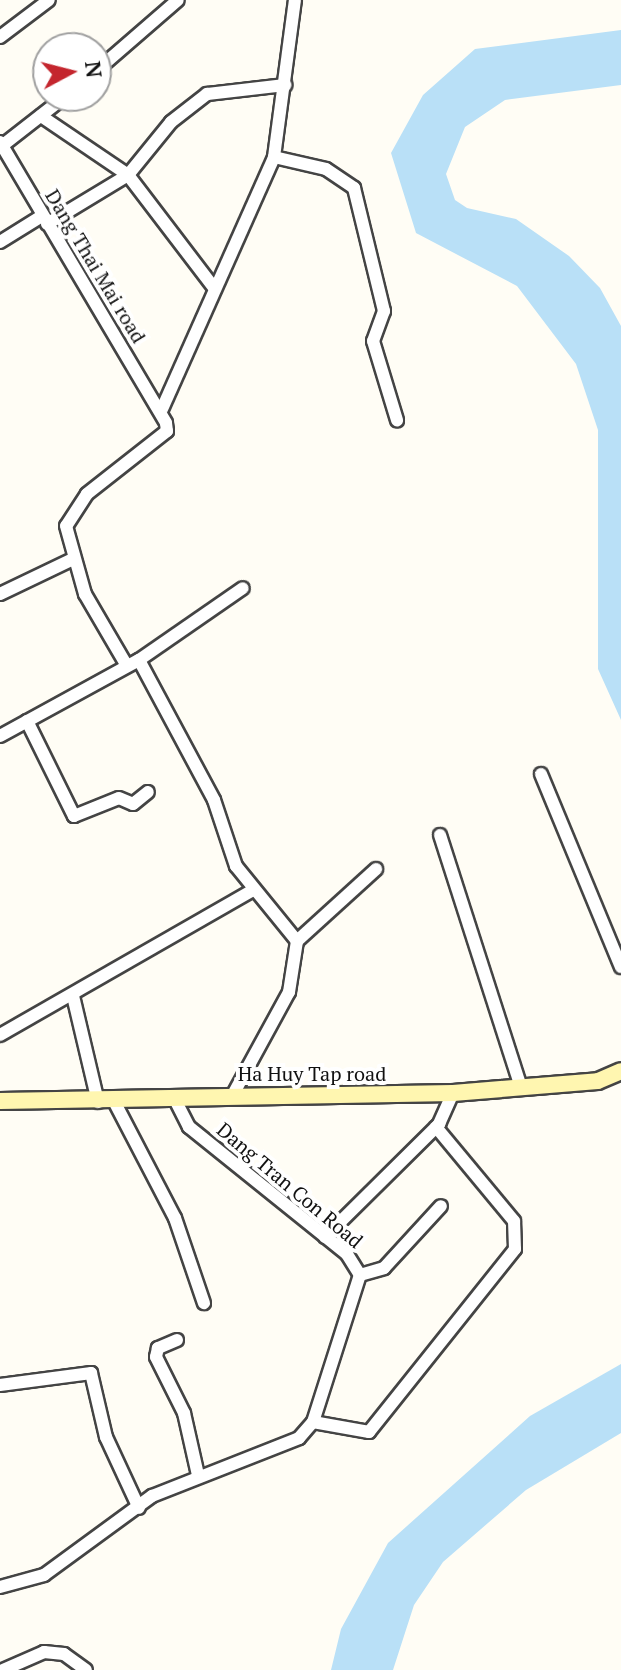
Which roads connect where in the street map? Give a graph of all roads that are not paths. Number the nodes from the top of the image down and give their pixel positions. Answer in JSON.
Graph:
{"nodes":[{"id":1,"x":49,"y":0,"type":"edge"},
{"id":2,"x":178,"y":0,"type":"edge"},
{"id":3,"x":295,"y":0,"type":"edge"},
{"id":4,"x":0,"y":37,"type":"edge"},
{"id":5,"x":112,"y":57,"type":"edge"},
{"id":6,"x":285,"y":85,"type":"junction"},
{"id":7,"x":46,"y":112,"type":"edge"},
{"id":8,"x":41,"y":116,"type":"junction"},
{"id":9,"x":1,"y":143,"type":"edge"},
{"id":10,"x":274,"y":157,"type":"junction"},
{"id":11,"x":128,"y":175,"type":"junction"},
{"id":12,"x":44,"y":220,"type":"junction"},
{"id":13,"x":0,"y":242,"type":"edge"},
{"id":14,"x":214,"y":288,"type":"junction"},
{"id":15,"x":162,"y":409,"type":"junction"},
{"id":16,"x":397,"y":420,"type":"dead end"},
{"id":17,"x":73,"y":559,"type":"junction"},
{"id":18,"x":243,"y":588,"type":"dead end"},
{"id":19,"x":0,"y":594,"type":"edge"},
{"id":20,"x":133,"y":663,"type":"junction"},
{"id":21,"x":27,"y":721,"type":"junction"},
{"id":22,"x":0,"y":736,"type":"edge"},
{"id":23,"x":541,"y":774,"type":"dead end"},
{"id":24,"x":148,"y":792,"type":"dead end"},
{"id":25,"x":440,"y":835,"type":"dead end"},
{"id":26,"x":376,"y":869,"type":"dead end"},
{"id":27,"x":253,"y":890,"type":"junction"},
{"id":28,"x":297,"y":941,"type":"junction"},
{"id":29,"x":621,"y":967,"type":"edge"},
{"id":30,"x":73,"y":996,"type":"junction"},
{"id":31,"x":0,"y":1035,"type":"edge"},
{"id":32,"x":621,"y":1071,"type":"edge"},
{"id":33,"x":521,"y":1087,"type":"junction"},
{"id":34,"x":234,"y":1093,"type":"junction"},
{"id":35,"x":453,"y":1093,"type":"junction"},
{"id":36,"x":175,"y":1099,"type":"junction"},
{"id":37,"x":0,"y":1101,"type":"edge"},
{"id":38,"x":106,"y":1102,"type":"junction"},
{"id":39,"x":436,"y":1127,"type":"junction"},
{"id":40,"x":441,"y":1206,"type":"dead end"},
{"id":41,"x":325,"y":1237,"type":"junction"},
{"id":42,"x":360,"y":1275,"type":"junction"},
{"id":43,"x":204,"y":1303,"type":"dead end"},
{"id":44,"x":177,"y":1340,"type":"dead end"},
{"id":45,"x":0,"y":1385,"type":"edge"},
{"id":46,"x":313,"y":1422,"type":"junction"},
{"id":47,"x":198,"y":1475,"type":"junction"},
{"id":48,"x":139,"y":1508,"type":"junction"},
{"id":49,"x":0,"y":1587,"type":"edge"},
{"id":50,"x":3,"y":1670,"type":"edge"},
{"id":51,"x":86,"y":1670,"type":"edge"}],
"edges":[{"from":1,"to":4,"type":"street"},
{"from":2,"to":5,"type":"street"},
{"from":3,"to":6,"type":"street"},
{"from":6,"to":10,"type":"street"},
{"from":6,"to":11,"type":"street"},
{"from":7,"to":8,"type":"street"},
{"from":8,"to":9,"type":"street"},
{"from":8,"to":11,"type":"street"},
{"from":9,"to":12,"type":"street","name":"Dang Thai Mai road"},
{"from":10,"to":14,"type":"street"},
{"from":10,"to":16,"type":"street"},
{"from":11,"to":12,"type":"street"},
{"from":11,"to":14,"type":"street"},
{"from":12,"to":13,"type":"street"},
{"from":12,"to":15,"type":"street","name":"Dang Thai Mai road"},
{"from":14,"to":15,"type":"street"},
{"from":15,"to":17,"type":"street"},
{"from":17,"to":19,"type":"street"},
{"from":17,"to":20,"type":"street"},
{"from":18,"to":20,"type":"street"},
{"from":20,"to":21,"type":"street"},
{"from":20,"to":27,"type":"street"},
{"from":21,"to":22,"type":"street"},
{"from":21,"to":24,"type":"street"},
{"from":23,"to":29,"type":"street"},
{"from":25,"to":33,"type":"street"},
{"from":26,"to":28,"type":"street"},
{"from":27,"to":28,"type":"street"},
{"from":27,"to":30,"type":"street"},
{"from":28,"to":34,"type":"street"},
{"from":30,"to":31,"type":"street"},
{"from":30,"to":38,"type":"street"},
{"from":32,"to":33,"type":"main road","name":"Ha Huy Tap road"},
{"from":33,"to":35,"type":"main road","name":"Ha Huy Tap road"},
{"from":34,"to":35,"type":"main road","name":"Ha Huy Tap road"},
{"from":34,"to":36,"type":"main road","name":"Ha Huy Tap road"},
{"from":35,"to":39,"type":"street"},
{"from":36,"to":38,"type":"main road","name":"Ha Huy Tap road"},
{"from":36,"to":41,"type":"street","name":"Dang Tran Con Road"},
{"from":37,"to":38,"type":"main road","name":"Ha Huy Tap road"},
{"from":38,"to":43,"type":"street"},
{"from":39,"to":41,"type":"street"},
{"from":39,"to":46,"type":"street"},
{"from":40,"to":42,"type":"street"},
{"from":41,"to":42,"type":"street","name":"Dang Tran Con Road"},
{"from":42,"to":46,"type":"street","name":"Dang Tran Con Road"},
{"from":44,"to":47,"type":"street"},
{"from":45,"to":48,"type":"street"},
{"from":46,"to":47,"type":"street"},
{"from":47,"to":48,"type":"street"},
{"from":48,"to":49,"type":"street"},
{"from":50,"to":51,"type":"street"}]}
